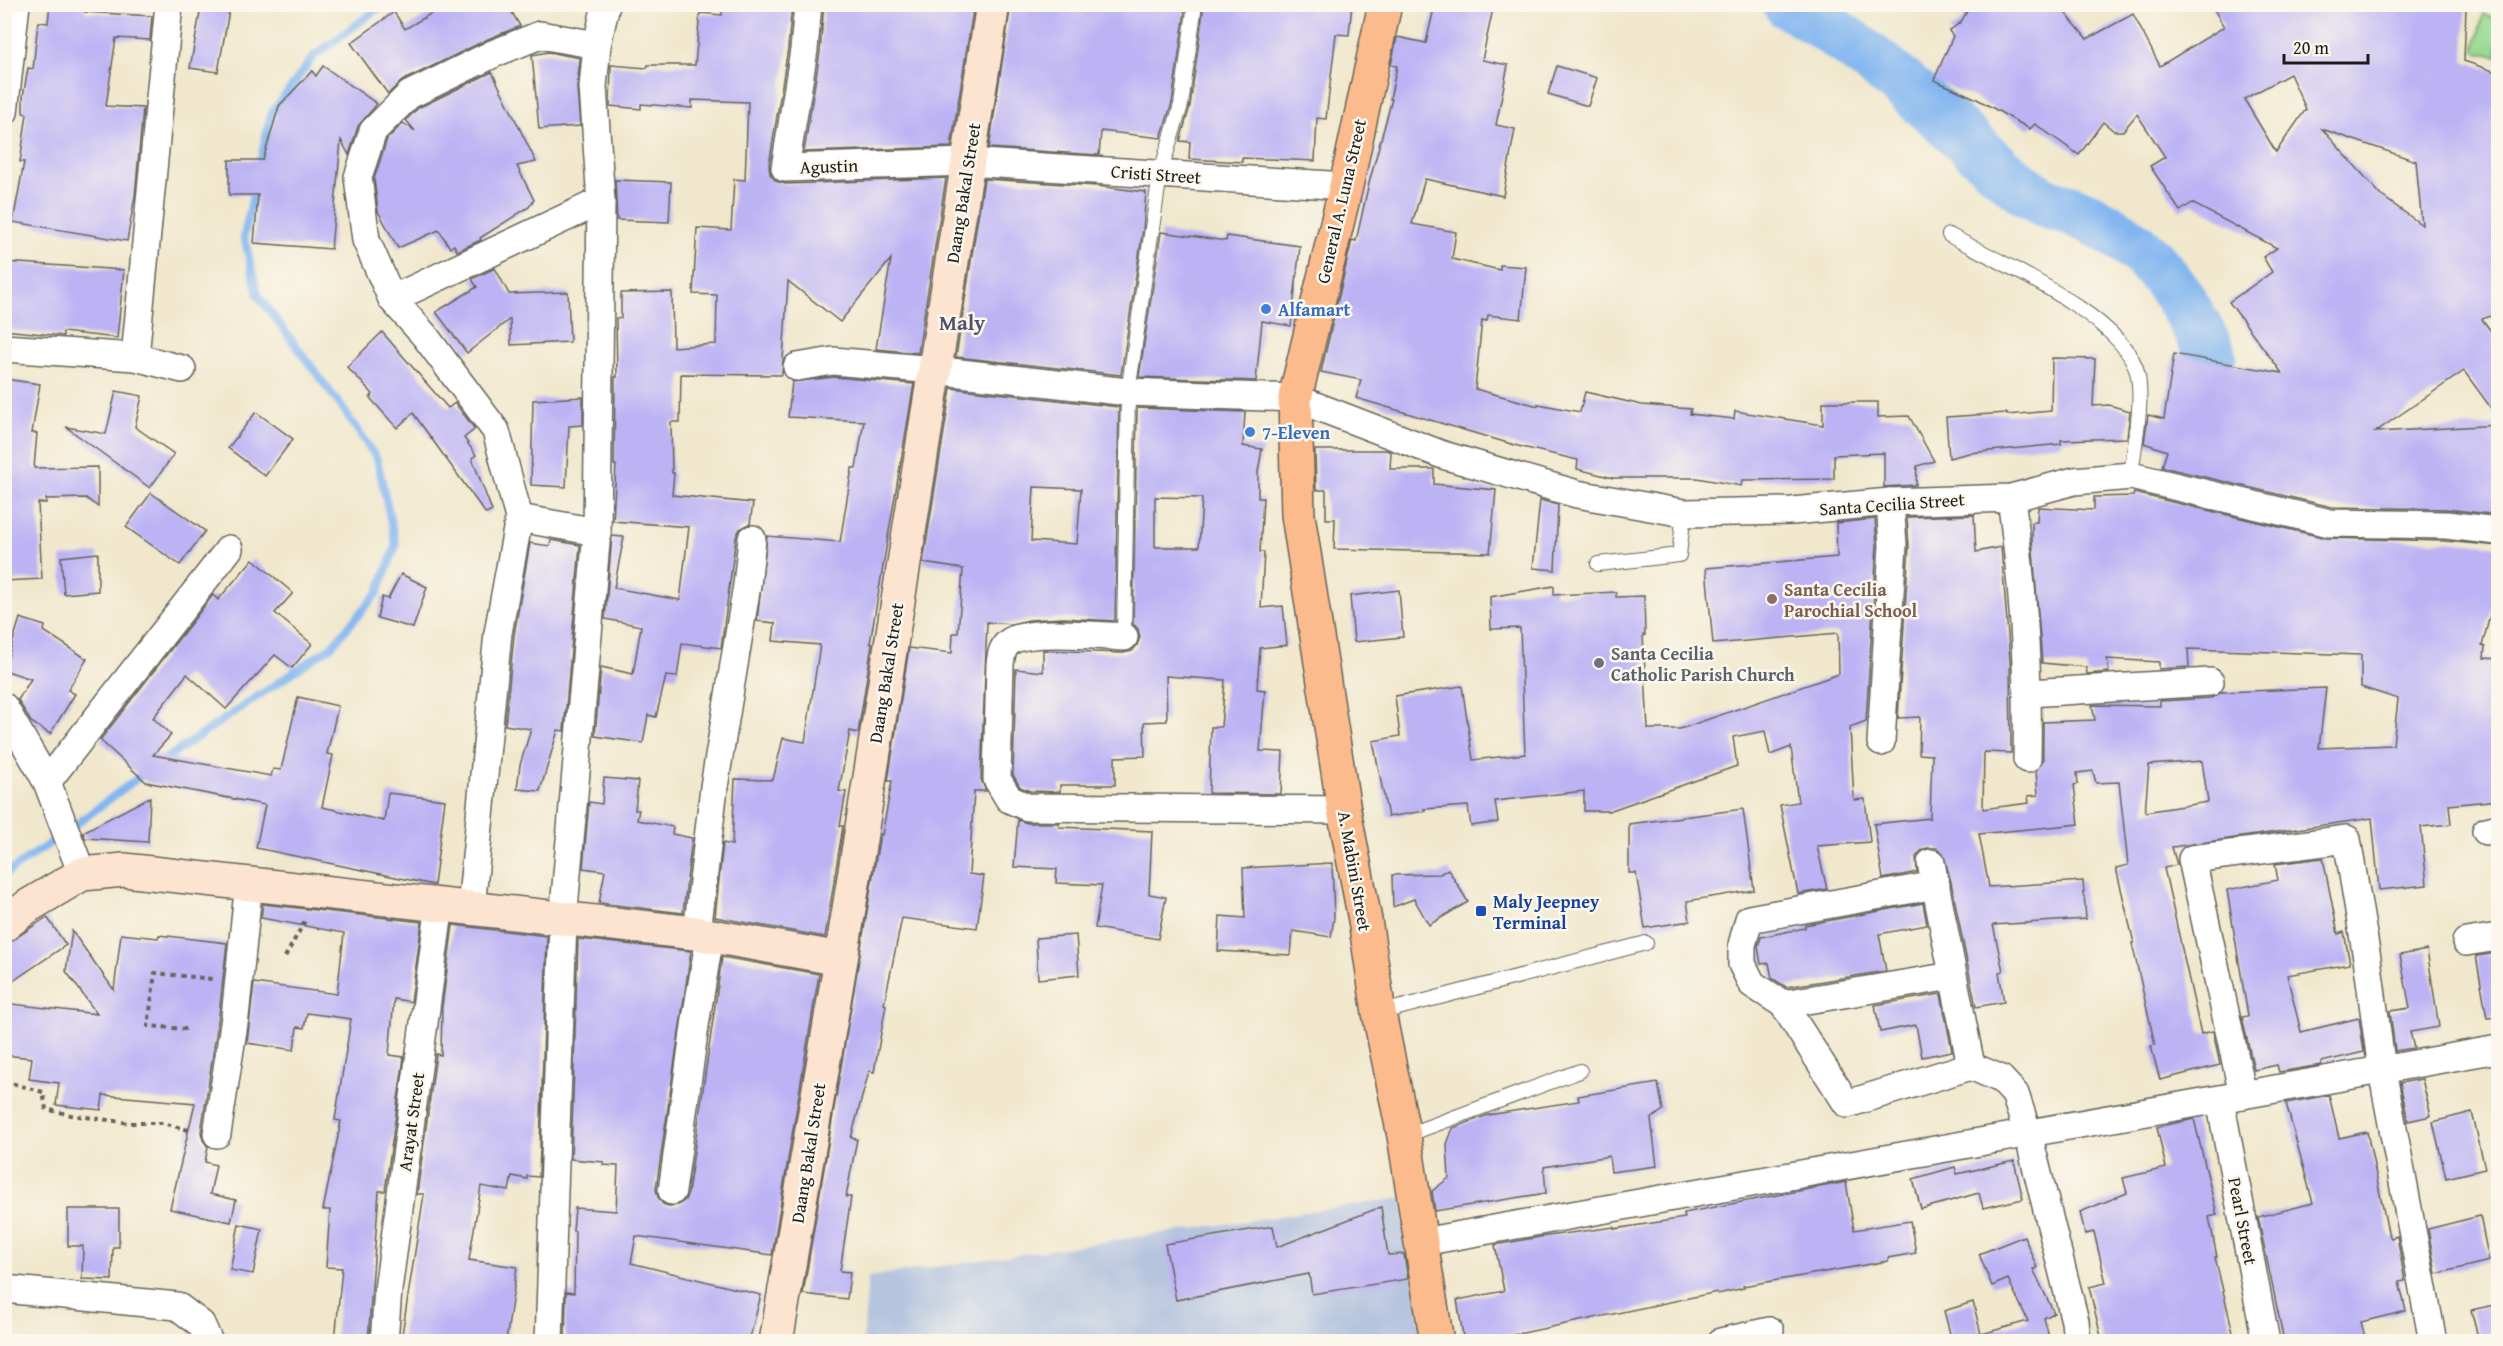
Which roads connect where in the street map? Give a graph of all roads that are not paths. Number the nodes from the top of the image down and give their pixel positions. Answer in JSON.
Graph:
{"nodes":[{"id":1,"x":16,"y":4,"type":"edge"},
{"id":2,"x":169,"y":4,"type":"edge"},
{"id":3,"x":606,"y":4,"type":"edge"},
{"id":4,"x":808,"y":4,"type":"edge"},
{"id":5,"x":993,"y":4,"type":"edge"},
{"id":6,"x":1195,"y":4,"type":"edge"},
{"id":7,"x":1385,"y":4,"type":"edge"},
{"id":8,"x":597,"y":45,"type":"junction"},
{"id":9,"x":4,"y":112,"type":"edge"},
{"id":10,"x":967,"y":162,"type":"junction"},
{"id":11,"x":1160,"y":174,"type":"junction"},
{"id":12,"x":1346,"y":186,"type":"junction"},
{"id":13,"x":601,"y":201,"type":"junction"},
{"id":14,"x":1949,"y":235,"type":"dead end"},
{"id":15,"x":392,"y":299,"type":"junction"},
{"id":16,"x":4,"y":348,"type":"edge"},
{"id":17,"x":135,"y":357,"type":"junction"},
{"id":18,"x":797,"y":367,"type":"dead end"},
{"id":19,"x":182,"y":369,"type":"dead end"},
{"id":20,"x":934,"y":370,"type":"junction"},
{"id":21,"x":1128,"y":392,"type":"junction"},
{"id":22,"x":1295,"y":398,"type":"junction"},
{"id":23,"x":2131,"y":476,"type":"junction"},
{"id":24,"x":2011,"y":498,"type":"junction"},
{"id":25,"x":1890,"y":502,"type":"junction"},
{"id":26,"x":1684,"y":513,"type":"junction"},
{"id":27,"x":519,"y":518,"type":"junction"},
{"id":28,"x":2499,"y":531,"type":"edge"},
{"id":29,"x":597,"y":532,"type":"junction"},
{"id":30,"x":752,"y":539,"type":"dead end"},
{"id":31,"x":229,"y":549,"type":"dead end"},
{"id":32,"x":1598,"y":564,"type":"dead end"},
{"id":33,"x":1124,"y":636,"type":"joint"},
{"id":34,"x":2210,"y":682,"type":"dead end"},
{"id":35,"x":2029,"y":693,"type":"junction"},
{"id":36,"x":4,"y":707,"type":"edge"},
{"id":37,"x":1881,"y":742,"type":"dead end"},
{"id":38,"x":2027,"y":759,"type":"dead end"},
{"id":39,"x":47,"y":782,"type":"junction"},
{"id":40,"x":1344,"y":810,"type":"junction"},
{"id":41,"x":82,"y":874,"type":"junction"},
{"id":42,"x":249,"y":882,"type":"junction"},
{"id":43,"x":456,"y":906,"type":"junction"},
{"id":44,"x":563,"y":920,"type":"junction"},
{"id":45,"x":4,"y":926,"type":"edge"},
{"id":46,"x":704,"y":935,"type":"junction"},
{"id":47,"x":2499,"y":937,"type":"edge"},
{"id":48,"x":2466,"y":942,"type":"dead end"},
{"id":49,"x":1646,"y":943,"type":"dead end"},
{"id":50,"x":841,"y":959,"type":"junction"},
{"id":51,"x":1952,"y":976,"type":"junction"},
{"id":52,"x":1783,"y":1004,"type":"junction"},
{"id":53,"x":1379,"y":1012,"type":"junction"},
{"id":54,"x":2499,"y":1049,"type":"edge"},
{"id":55,"x":1971,"y":1066,"type":"junction"},
{"id":56,"x":2382,"y":1070,"type":"junction"},
{"id":57,"x":1580,"y":1071,"type":"dead end"},
{"id":58,"x":2231,"y":1097,"type":"junction"},
{"id":59,"x":217,"y":1134,"type":"road end"},
{"id":60,"x":2028,"y":1134,"type":"junction"},
{"id":61,"x":1404,"y":1136,"type":"junction"},
{"id":62,"x":672,"y":1191,"type":"dead end"},
{"id":63,"x":1422,"y":1242,"type":"junction"},
{"id":64,"x":4,"y":1289,"type":"edge"},
{"id":65,"x":1770,"y":1331,"type":"dead end"},
{"id":66,"x":209,"y":1341,"type":"edge"},
{"id":67,"x":384,"y":1341,"type":"edge"},
{"id":68,"x":549,"y":1341,"type":"edge"},
{"id":69,"x":776,"y":1341,"type":"edge"},
{"id":70,"x":1437,"y":1341,"type":"edge"},
{"id":71,"x":1721,"y":1341,"type":"edge"},
{"id":72,"x":2077,"y":1341,"type":"edge"},
{"id":73,"x":2266,"y":1341,"type":"edge"},
{"id":74,"x":2433,"y":1341,"type":"edge"}],
"edges":[{"from":1,"to":9,"type":"street"},
{"from":2,"to":17,"type":"street"},
{"from":3,"to":8,"type":"street"},
{"from":4,"to":10,"type":"street","name":"Agustin"},
{"from":5,"to":10,"type":"street","name":"Daang Bakal Street"},
{"from":6,"to":11,"type":"lane"},
{"from":7,"to":12,"type":"main road","name":"General A. Luna Street"},
{"from":8,"to":13,"type":"street"},
{"from":8,"to":15,"type":"street"},
{"from":10,"to":11,"type":"street","name":"Cristi Street"},
{"from":10,"to":20,"type":"street","name":"Daang Bakal Street"},
{"from":11,"to":12,"type":"street","name":"Cristi Street"},
{"from":11,"to":21,"type":"lane"},
{"from":12,"to":22,"type":"main road","name":"General A. Luna Street"},
{"from":13,"to":15,"type":"street"},
{"from":13,"to":29,"type":"street"},
{"from":14,"to":23,"type":"lane"},
{"from":15,"to":27,"type":"street"},
{"from":16,"to":17,"type":"street"},
{"from":17,"to":19,"type":"street"},
{"from":18,"to":20,"type":"street","name":"Santa Cecilia Street"},
{"from":20,"to":21,"type":"street","name":"Santa Cecilia Street"},
{"from":20,"to":50,"type":"street","name":"Daang Bakal Street"},
{"from":21,"to":22,"type":"street","name":"Santa Cecilia Street"},
{"from":21,"to":33,"type":"lane"},
{"from":22,"to":26,"type":"street","name":"Santa Cecilia Street"},
{"from":22,"to":40,"type":"main road","name":"A. Mabini Street"},
{"from":23,"to":24,"type":"street","name":"Santa Cecilia Street"},
{"from":23,"to":28,"type":"street","name":"Santa Cecilia Street"},
{"from":24,"to":25,"type":"street","name":"Santa Cecilia Street"},
{"from":24,"to":35,"type":"street"},
{"from":25,"to":26,"type":"street","name":"Santa Cecilia Street"},
{"from":25,"to":37,"type":"street"},
{"from":26,"to":32,"type":"lane"},
{"from":27,"to":29,"type":"street"},
{"from":27,"to":43,"type":"street","name":"Arayat Street"},
{"from":29,"to":44,"type":"street"},
{"from":30,"to":46,"type":"street"},
{"from":31,"to":39,"type":"street"},
{"from":33,"to":40,"type":"street"},
{"from":34,"to":35,"type":"street"},
{"from":35,"to":38,"type":"street"},
{"from":36,"to":39,"type":"street"},
{"from":39,"to":41,"type":"street"},
{"from":40,"to":53,"type":"main road","name":"A. Mabini Street"},
{"from":41,"to":42,"type":"street"},
{"from":41,"to":45,"type":"street"},
{"from":42,"to":43,"type":"street"},
{"from":42,"to":59,"type":"street"},
{"from":43,"to":44,"type":"street"},
{"from":43,"to":67,"type":"street","name":"Arayat Street"},
{"from":44,"to":46,"type":"street"},
{"from":44,"to":68,"type":"street"},
{"from":46,"to":50,"type":"street"},
{"from":46,"to":62,"type":"street"},
{"from":47,"to":48,"type":"street"},
{"from":49,"to":53,"type":"lane"},
{"from":50,"to":69,"type":"street","name":"Daang Bakal Street"},
{"from":51,"to":52,"type":"street"},
{"from":51,"to":52,"type":"street"},
{"from":51,"to":55,"type":"street"},
{"from":52,"to":55,"type":"street"},
{"from":53,"to":61,"type":"main road","name":"A. Mabini Street"},
{"from":54,"to":56,"type":"street"},
{"from":55,"to":60,"type":"street"},
{"from":56,"to":58,"type":"street"},
{"from":56,"to":58,"type":"street","name":"Pearl Street"},
{"from":56,"to":74,"type":"street"},
{"from":57,"to":61,"type":"lane"},
{"from":58,"to":60,"type":"street"},
{"from":58,"to":73,"type":"street","name":"Pearl Street"},
{"from":60,"to":63,"type":"street"},
{"from":60,"to":72,"type":"street"},
{"from":61,"to":63,"type":"main road","name":"A. Mabini Street"},
{"from":63,"to":70,"type":"main road","name":"A. Mabini Street"},
{"from":64,"to":66,"type":"street"},
{"from":65,"to":71,"type":"street"}]}
